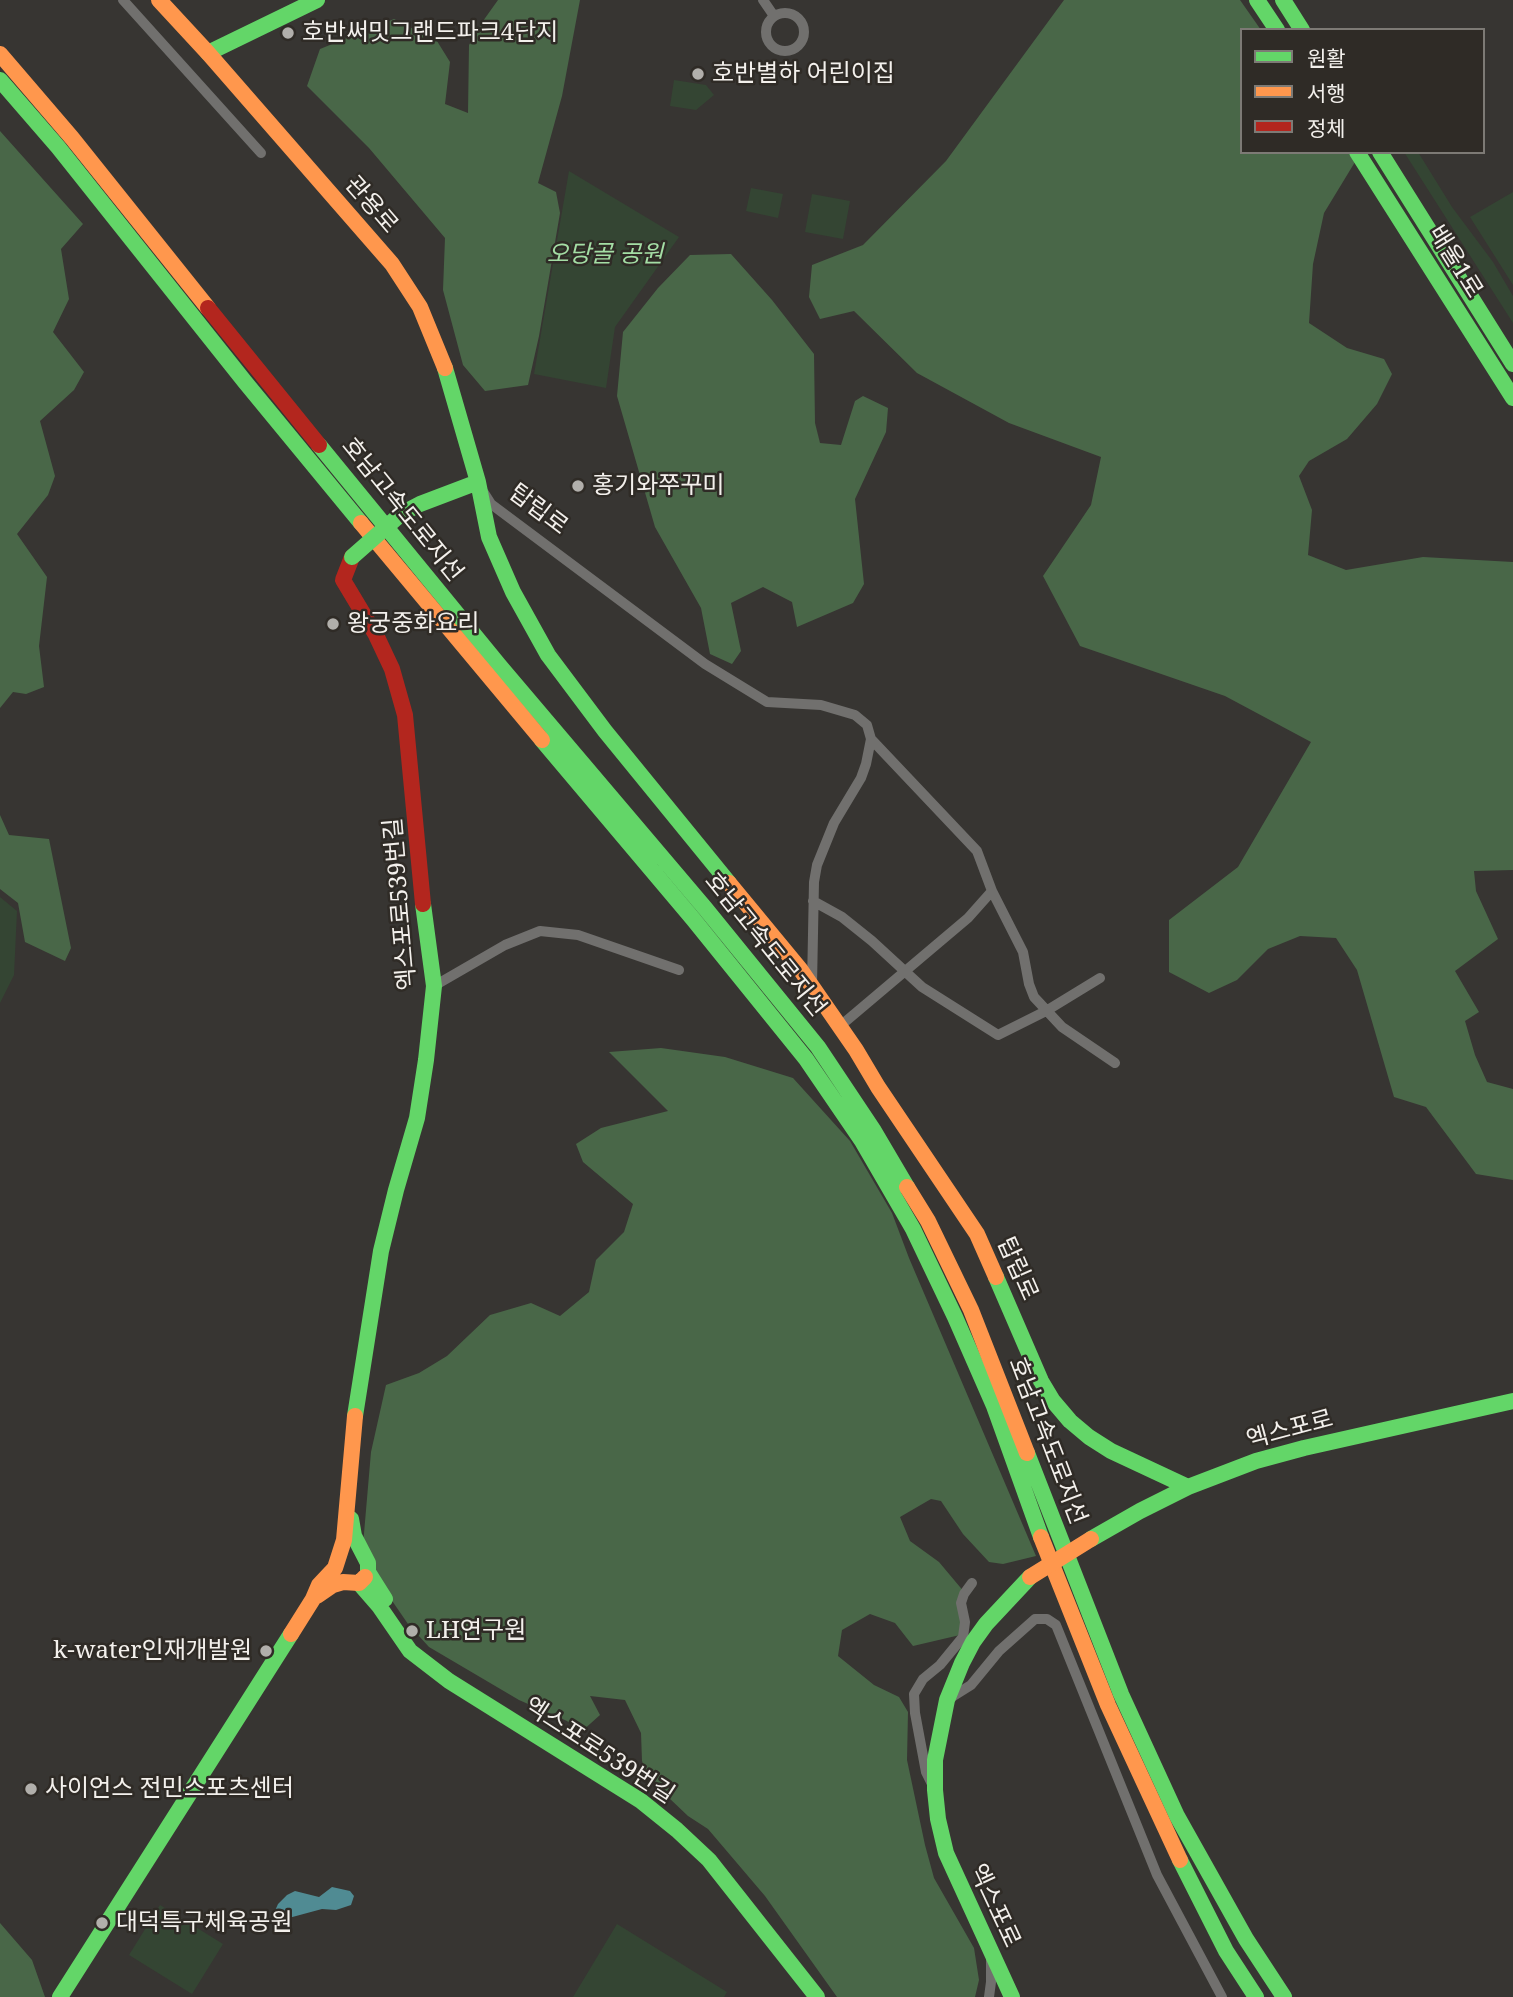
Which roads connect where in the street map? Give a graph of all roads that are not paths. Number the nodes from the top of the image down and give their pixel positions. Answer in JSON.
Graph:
{"nodes":[{"id":1,"x":123,"y":0,"type":"edge"},
{"id":2,"x":159,"y":0,"type":"edge"},
{"id":3,"x":317,"y":0,"type":"edge"},
{"id":4,"x":763,"y":0,"type":"edge"},
{"id":5,"x":1257,"y":0,"type":"edge"},
{"id":6,"x":1283,"y":0,"type":"edge"},
{"id":7,"x":774,"y":16,"type":"dead end"},
{"id":8,"x":1276,"y":28,"type":"edge"},
{"id":9,"x":1301,"y":28,"type":"edge"},
{"id":10,"x":208,"y":53,"type":"junction"},
{"id":11,"x":0,"y":54,"type":"edge"},
{"id":12,"x":0,"y":80,"type":"edge"},
{"id":13,"x":261,"y":153,"type":"dead end"},
{"id":14,"x":1358,"y":154,"type":"edge"},
{"id":15,"x":1381,"y":154,"type":"edge"},
{"id":16,"x":1513,"y":364,"type":"edge"},
{"id":17,"x":1513,"y":398,"type":"edge"},
{"id":18,"x":478,"y":482,"type":"junction"},
{"id":19,"x":871,"y":739,"type":"junction"},
{"id":20,"x":992,"y":891,"type":"junction"},
{"id":21,"x":813,"y":901,"type":"junction"},
{"id":22,"x":680,"y":970,"type":"dead end"},
{"id":23,"x":905,"y":972,"type":"junction"},
{"id":24,"x":1100,"y":978,"type":"dead end"},
{"id":25,"x":812,"y":985,"type":"junction"},
{"id":26,"x":434,"y":986,"type":"junction"},
{"id":27,"x":1046,"y":1011,"type":"junction"},
{"id":28,"x":839,"y":1027,"type":"junction"},
{"id":29,"x":1115,"y":1063,"type":"dead end"},
{"id":30,"x":1513,"y":1401,"type":"edge"},
{"id":31,"x":1188,"y":1487,"type":"junction"},
{"id":32,"x":348,"y":1507,"type":"junction"},
{"id":33,"x":349,"y":1572,"type":"junction"},
{"id":34,"x":972,"y":1583,"type":"dead end"},
{"id":35,"x":947,"y":1700,"type":"junction"},
{"id":36,"x":935,"y":1790,"type":"junction"},
{"id":37,"x":991,"y":1954,"type":"junction"},
{"id":38,"x":60,"y":1997,"type":"edge"},
{"id":39,"x":817,"y":1997,"type":"edge"},
{"id":40,"x":989,"y":1997,"type":"edge"},
{"id":41,"x":1012,"y":1997,"type":"edge"},
{"id":42,"x":1222,"y":1997,"type":"edge"},
{"id":43,"x":1256,"y":1997,"type":"edge"},
{"id":44,"x":1284,"y":1997,"type":"edge"}],
"edges":[{"from":1,"to":13,"type":"street"},
{"from":2,"to":10,"type":"main road","name":"관용로"},
{"from":3,"to":10,"type":"main road"},
{"from":4,"to":7,"type":"street"},
{"from":5,"to":8,"type":"main road"},
{"from":6,"to":9,"type":"main road"},
{"from":10,"to":18,"type":"main road","name":"관용로"},
{"from":11,"to":44,"type":"main road","name":"호남고속도로지선"},
{"from":12,"to":43,"type":"main road","name":"호남고속도로지선"},
{"from":14,"to":17,"type":"main road","name":"배울1로"},
{"from":15,"to":16,"type":"main road","name":"배울1로"},
{"from":18,"to":19,"type":"street","name":"탑립로"},
{"from":18,"to":25,"type":"main road","name":"탑립로"},
{"from":18,"to":26,"type":"main road","name":"엑스포로539번길","bridge":true},
{"from":19,"to":20,"type":"street","name":"탑립로"},
{"from":19,"to":21,"type":"street"},
{"from":20,"to":23,"type":"street"},
{"from":20,"to":27,"type":"street","name":"탑립로"},
{"from":21,"to":23,"type":"street"},
{"from":21,"to":25,"type":"street"},
{"from":22,"to":26,"type":"street"},
{"from":23,"to":27,"type":"street"},
{"from":23,"to":28,"type":"street"},
{"from":24,"to":27,"type":"street"},
{"from":25,"to":28,"type":"main road","name":"탑립로"},
{"from":26,"to":32,"type":"main road","name":"엑스포로539번길"},
{"from":27,"to":29,"type":"street","name":"탑립로"},
{"from":28,"to":31,"type":"main road","name":"탑립로"},
{"from":30,"to":31,"type":"main road","name":"엑스포로"},
{"from":31,"to":35,"type":"main road","name":"엑스포로","bridge":true},
{"from":32,"to":33,"type":"main road"},
{"from":32,"to":33,"type":"main road"},
{"from":33,"to":38,"type":"main road"},
{"from":33,"to":39,"type":"main road","name":"엑스포로539번길"},
{"from":34,"to":36,"type":"street","name":"엑스포로"},
{"from":35,"to":36,"type":"main road","name":"엑스포로"},
{"from":35,"to":42,"type":"street"},
{"from":36,"to":37,"type":"main road","name":"엑스포로"},
{"from":37,"to":40,"type":"street"},
{"from":37,"to":41,"type":"main road","name":"엑스포로"}]}
